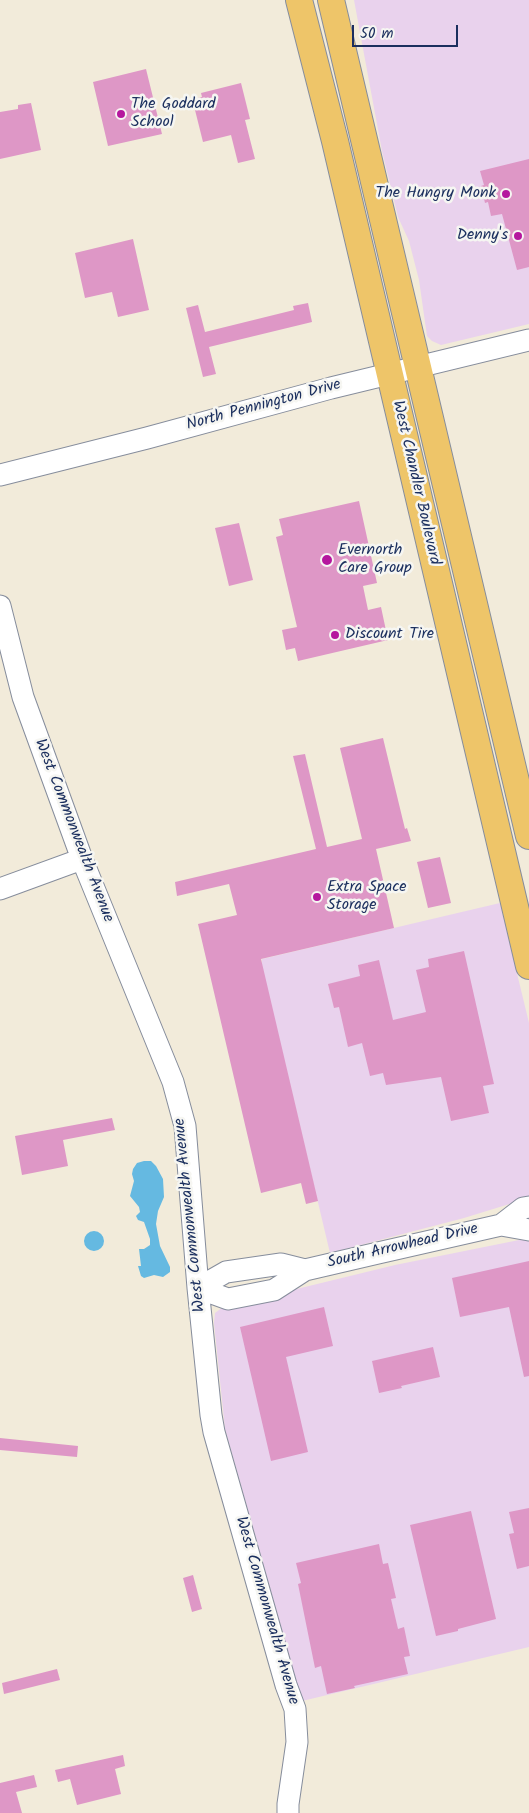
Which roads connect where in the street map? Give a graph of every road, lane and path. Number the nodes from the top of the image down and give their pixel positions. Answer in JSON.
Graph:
{"nodes":[{"id":1,"x":299,"y":0,"type":"edge"},
{"id":2,"x":331,"y":0,"type":"edge"},
{"id":3,"x":529,"y":340,"type":"edge"},
{"id":4,"x":419,"y":366,"type":"junction"},
{"id":5,"x":390,"y":373,"type":"junction"},
{"id":6,"x":0,"y":475,"type":"edge"},
{"id":7,"x":0,"y":606,"type":"edge"},
{"id":8,"x":529,"y":836,"type":"edge"},
{"id":9,"x":82,"y":859,"type":"junction"},
{"id":10,"x":0,"y":889,"type":"edge"},
{"id":11,"x":529,"y":966,"type":"edge"},
{"id":12,"x":529,"y":1207,"type":"edge"},
{"id":13,"x":501,"y":1225,"type":"junction"},
{"id":14,"x":529,"y":1230,"type":"edge"},
{"id":15,"x":198,"y":1288,"type":"junction"},
{"id":16,"x":288,"y":1813,"type":"edge"}],
"edges":[{"from":1,"to":5,"type":"main road","name":"West Chandler Boulevard"},
{"from":2,"to":4,"type":"main road","name":"West Chandler Boulevard"},
{"from":3,"to":4,"type":"street","name":"North Pennington Drive"},
{"from":4,"to":5,"type":"street","name":"North Pennington Drive"},
{"from":4,"to":8,"type":"main road","name":"West Chandler Boulevard"},
{"from":5,"to":6,"type":"street","name":"North Pennington Drive"},
{"from":5,"to":11,"type":"main road","name":"West Chandler Boulevard"},
{"from":7,"to":9,"type":"street","name":"West Commonwealth Avenue"},
{"from":9,"to":10,"type":"street"},
{"from":9,"to":15,"type":"street","name":"West Commonwealth Avenue"},
{"from":12,"to":13,"type":"street","name":"South Arrowhead Drive"},
{"from":13,"to":14,"type":"street","name":"South Arrowhead Drive"},
{"from":13,"to":15,"type":"street","name":"South Arrowhead Drive"},
{"from":15,"to":16,"type":"street","name":"West Commonwealth Avenue"}]}
